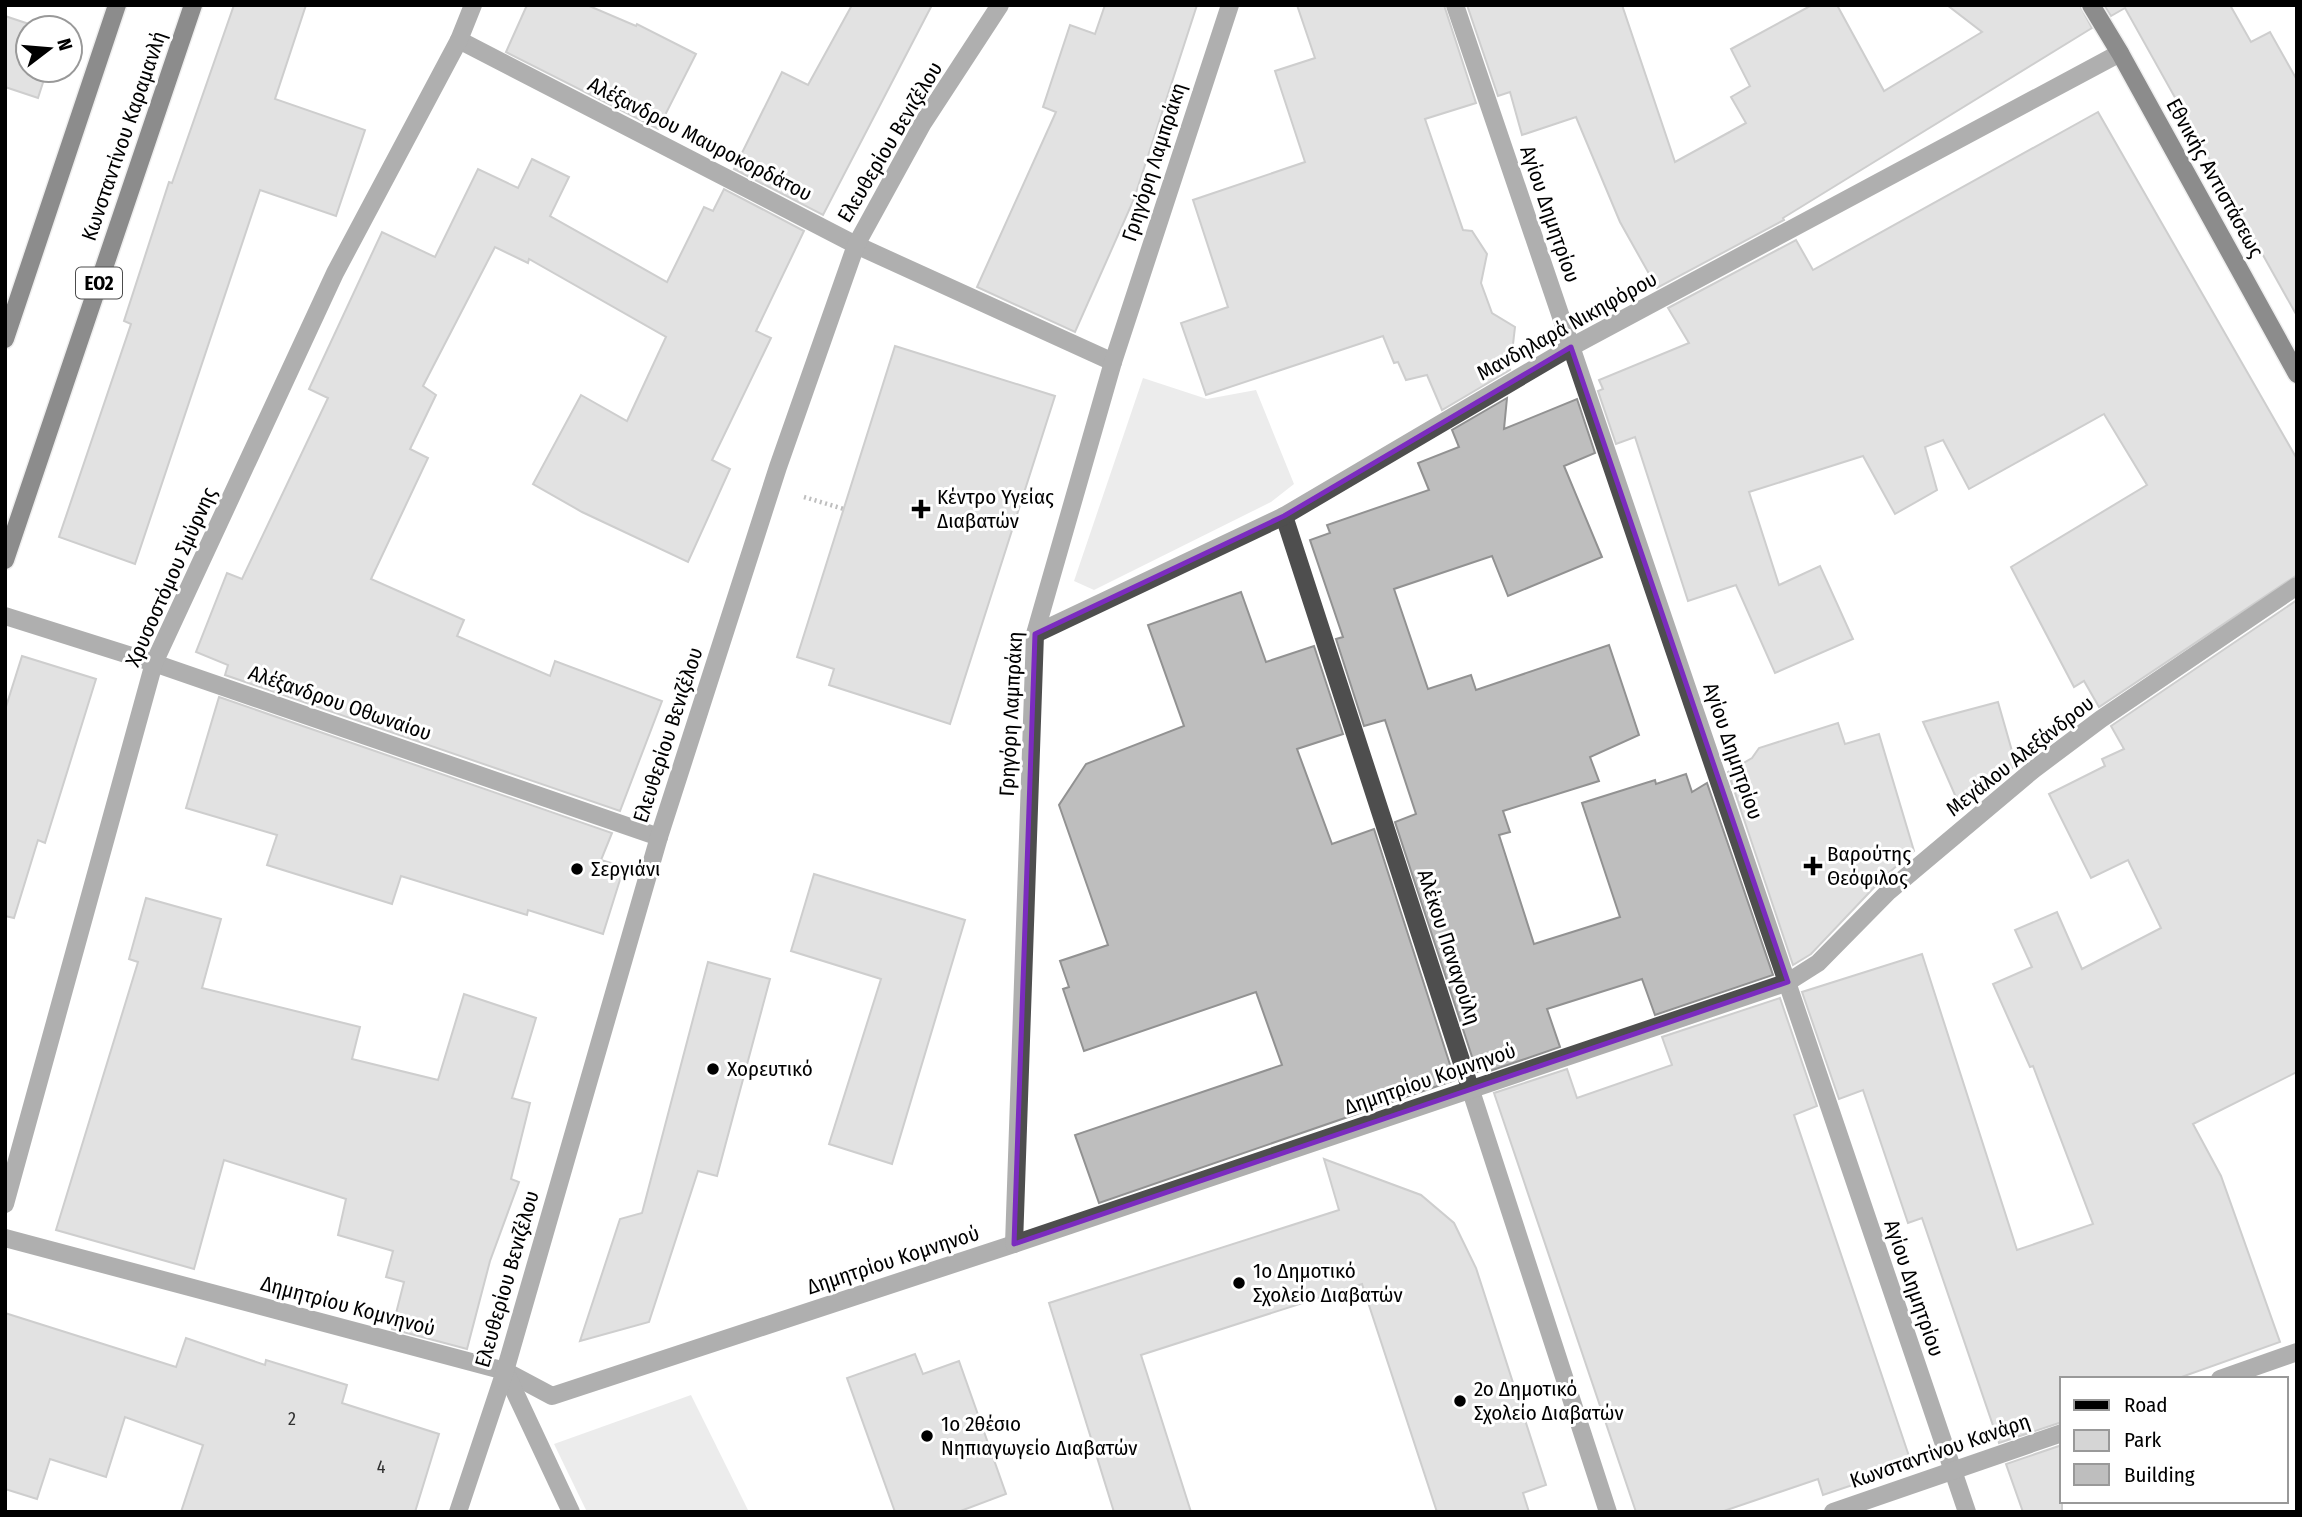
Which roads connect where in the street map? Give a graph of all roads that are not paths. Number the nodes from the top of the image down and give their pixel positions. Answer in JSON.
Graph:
{"nodes":[{"id":1,"x":117,"y":5,"type":"edge"},
{"id":2,"x":192,"y":5,"type":"edge"},
{"id":3,"x":473,"y":5,"type":"edge"},
{"id":4,"x":1000,"y":5,"type":"edge"},
{"id":5,"x":1230,"y":5,"type":"edge"},
{"id":6,"x":1455,"y":5,"type":"edge"},
{"id":7,"x":2091,"y":5,"type":"edge"},
{"id":8,"x":459,"y":40,"type":"junction"},
{"id":9,"x":2120,"y":53,"type":"junction"},
{"id":10,"x":856,"y":244,"type":"junction"},
{"id":11,"x":5,"y":339,"type":"edge"},
{"id":12,"x":1571,"y":347,"type":"junction"},
{"id":13,"x":1113,"y":362,"type":"junction"},
{"id":14,"x":2297,"y":374,"type":"edge"},
{"id":15,"x":1284,"y":516,"type":"junction"},
{"id":16,"x":5,"y":560,"type":"edge"},
{"id":17,"x":2297,"y":586,"type":"edge"},
{"id":18,"x":5,"y":616,"type":"edge"},
{"id":19,"x":1035,"y":634,"type":"junction"},
{"id":20,"x":154,"y":663,"type":"junction"},
{"id":21,"x":659,"y":837,"type":"junction"},
{"id":22,"x":1788,"y":982,"type":"junction"},
{"id":23,"x":1471,"y":1088,"type":"junction"},
{"id":24,"x":5,"y":1205,"type":"edge"},
{"id":25,"x":5,"y":1238,"type":"edge"},
{"id":26,"x":1014,"y":1244,"type":"junction"},
{"id":27,"x":2297,"y":1352,"type":"edge"},
{"id":28,"x":505,"y":1371,"type":"junction"},
{"id":29,"x":2226,"y":1377,"type":"edge"},
{"id":30,"x":2060,"y":1434,"type":"edge"},
{"id":31,"x":1952,"y":1471,"type":"junction"},
{"id":32,"x":458,"y":1512,"type":"edge"},
{"id":33,"x":571,"y":1512,"type":"edge"},
{"id":34,"x":1608,"y":1512,"type":"edge"},
{"id":35,"x":1833,"y":1512,"type":"edge"},
{"id":36,"x":1967,"y":1512,"type":"edge"}],
"edges":[{"from":1,"to":11,"type":"main road"},
{"from":2,"to":16,"type":"main road","name":"Κωνσταντίνου Καραμανλή","number":"ΕΟ2"},
{"from":3,"to":8,"type":"street","name":"Χρυσοστόμου Σμύρνης"},
{"from":4,"to":10,"type":"street","name":"Ελευθερίου Βενιζέλου"},
{"from":5,"to":13,"type":"street","name":"Γρηγόρη Λαμπράκη"},
{"from":6,"to":12,"type":"street","name":"Αγίου Δημητρίου"},
{"from":7,"to":9,"type":"main road","name":"Εθνικής Αντιστάσεως"},
{"from":8,"to":10,"type":"street","name":"Αλέξανδρου Μαυροκορδάτου"},
{"from":8,"to":20,"type":"street","name":"Χρυσοστόμου Σμύρνης"},
{"from":9,"to":12,"type":"street","name":"Μανδηλαρά Νικηφόρου"},
{"from":9,"to":14,"type":"main road","name":"Εθνικής Αντιστάσεως"},
{"from":10,"to":13,"type":"street","name":"Αλέξανδρου Μαυροκορδάτου"},
{"from":10,"to":21,"type":"street","name":"Ελευθερίου Βενιζέλου"},
{"from":12,"to":15,"type":"street","name":"Μανδηλαρά Νικηφόρου"},
{"from":12,"to":22,"type":"street","name":"Αγίου Δημητρίου"},
{"from":13,"to":19,"type":"street","name":"Γρηγόρη Λαμπράκη"},
{"from":15,"to":19,"type":"street","name":"Μανδηλαρά Νικηφόρου"},
{"from":15,"to":23,"type":"street","name":"Αλέκου Παναγούλη"},
{"from":17,"to":22,"type":"street","name":"Μεγάλου Αλεξάνδρου"},
{"from":18,"to":20,"type":"street","name":"Αλέξανδρου Οθωναίου"},
{"from":19,"to":26,"type":"street","name":"Γρηγόρη Λαμπράκη"},
{"from":20,"to":21,"type":"street","name":"Αλέξανδρου Οθωναίου"},
{"from":20,"to":24,"type":"street","name":"Χρυσοστόμου Σμύρνης"},
{"from":21,"to":28,"type":"street","name":"Ελευθερίου Βενιζέλου"},
{"from":22,"to":23,"type":"street","name":"Δημητρίου Κομνηνού"},
{"from":22,"to":31,"type":"street","name":"Αγίου Δημητρίου"},
{"from":23,"to":26,"type":"street","name":"Δημητρίου Κομνηνού"},
{"from":23,"to":34,"type":"street","name":"Αλέκου Παναγούλη"},
{"from":25,"to":28,"type":"street","name":"Δημητρίου Κομνηνού"},
{"from":26,"to":28,"type":"street","name":"Δημητρίου Κομνηνού"},
{"from":27,"to":29,"type":"street"},
{"from":28,"to":32,"type":"street","name":"Ελευθερίου Βενιζέλου"},
{"from":28,"to":33,"type":"street"},
{"from":30,"to":31,"type":"street","name":"Κωνσταντίνου Κανάρη"},
{"from":31,"to":35,"type":"street","name":"Κωνσταντίνου Κανάρη"},
{"from":31,"to":36,"type":"street","name":"Αγίου Δημητρίου"}]}
